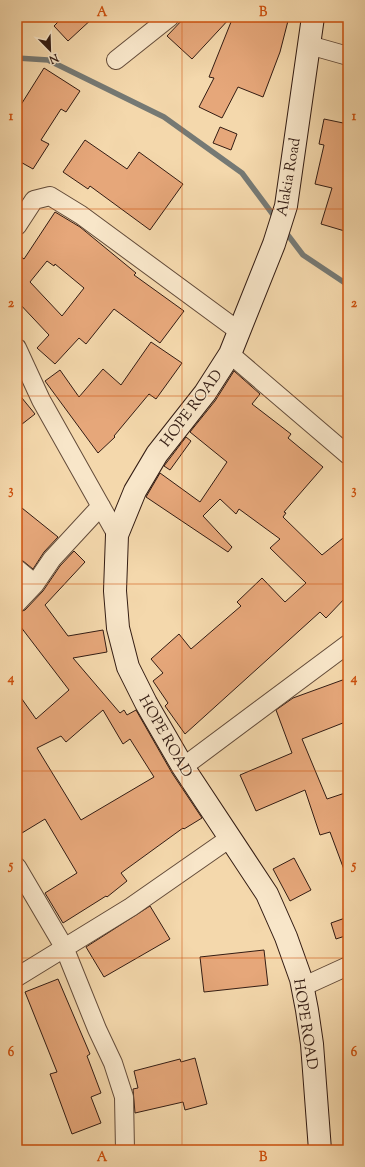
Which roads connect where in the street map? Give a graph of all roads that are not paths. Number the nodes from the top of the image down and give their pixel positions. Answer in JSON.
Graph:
{"nodes":[{"id":1,"x":170,"y":17,"type":"edge"},
{"id":2,"x":313,"y":17,"type":"edge"},
{"id":3,"x":309,"y":45,"type":"junction"},
{"id":4,"x":348,"y":56,"type":"edge"},
{"id":5,"x":116,"y":60,"type":"dead end"},
{"id":6,"x":17,"y":226,"type":"edge"},
{"id":7,"x":240,"y":332,"type":"junction"},
{"id":8,"x":17,"y":348,"type":"edge"},
{"id":9,"x":230,"y":354,"type":"junction"},
{"id":10,"x":348,"y":455,"type":"edge"},
{"id":11,"x":101,"y":506,"type":"junction"},
{"id":12,"x":117,"y":535,"type":"junction"},
{"id":13,"x":17,"y":569,"type":"edge"},
{"id":14,"x":35,"y":584,"type":"junction"},
{"id":15,"x":17,"y":603,"type":"edge"},
{"id":16,"x":348,"y":644,"type":"edge"},
{"id":17,"x":183,"y":767,"type":"junction"},
{"id":18,"x":230,"y":838,"type":"junction"},
{"id":19,"x":17,"y":867,"type":"edge"},
{"id":20,"x":64,"y":947,"type":"junction"},
{"id":21,"x":348,"y":966,"type":"edge"},
{"id":22,"x":17,"y":977,"type":"edge"},
{"id":23,"x":302,"y":987,"type":"junction"},
{"id":24,"x":125,"y":1150,"type":"edge"},
{"id":25,"x":320,"y":1150,"type":"edge"}],
"edges":[{"from":1,"to":5,"type":"street"},
{"from":2,"to":3,"type":"street","name":"Alakia Road"},
{"from":3,"to":4,"type":"street"},
{"from":3,"to":7,"type":"street","name":"Alakia Road"},
{"from":6,"to":7,"type":"street"},
{"from":7,"to":9,"type":"street","name":"HOPE ROAD"},
{"from":8,"to":11,"type":"street"},
{"from":9,"to":10,"type":"street"},
{"from":9,"to":12,"type":"street","name":"HOPE ROAD"},
{"from":11,"to":12,"type":"street"},
{"from":11,"to":14,"type":"street"},
{"from":12,"to":17,"type":"street","name":"HOPE ROAD"},
{"from":13,"to":14,"type":"street"},
{"from":14,"to":15,"type":"street"},
{"from":16,"to":17,"type":"street"},
{"from":17,"to":18,"type":"street","name":"HOPE ROAD"},
{"from":18,"to":20,"type":"street"},
{"from":18,"to":23,"type":"street","name":"HOPE ROAD"},
{"from":19,"to":20,"type":"street"},
{"from":20,"to":22,"type":"street"},
{"from":20,"to":24,"type":"street"},
{"from":21,"to":23,"type":"street"},
{"from":23,"to":25,"type":"street","name":"HOPE ROAD"}]}
